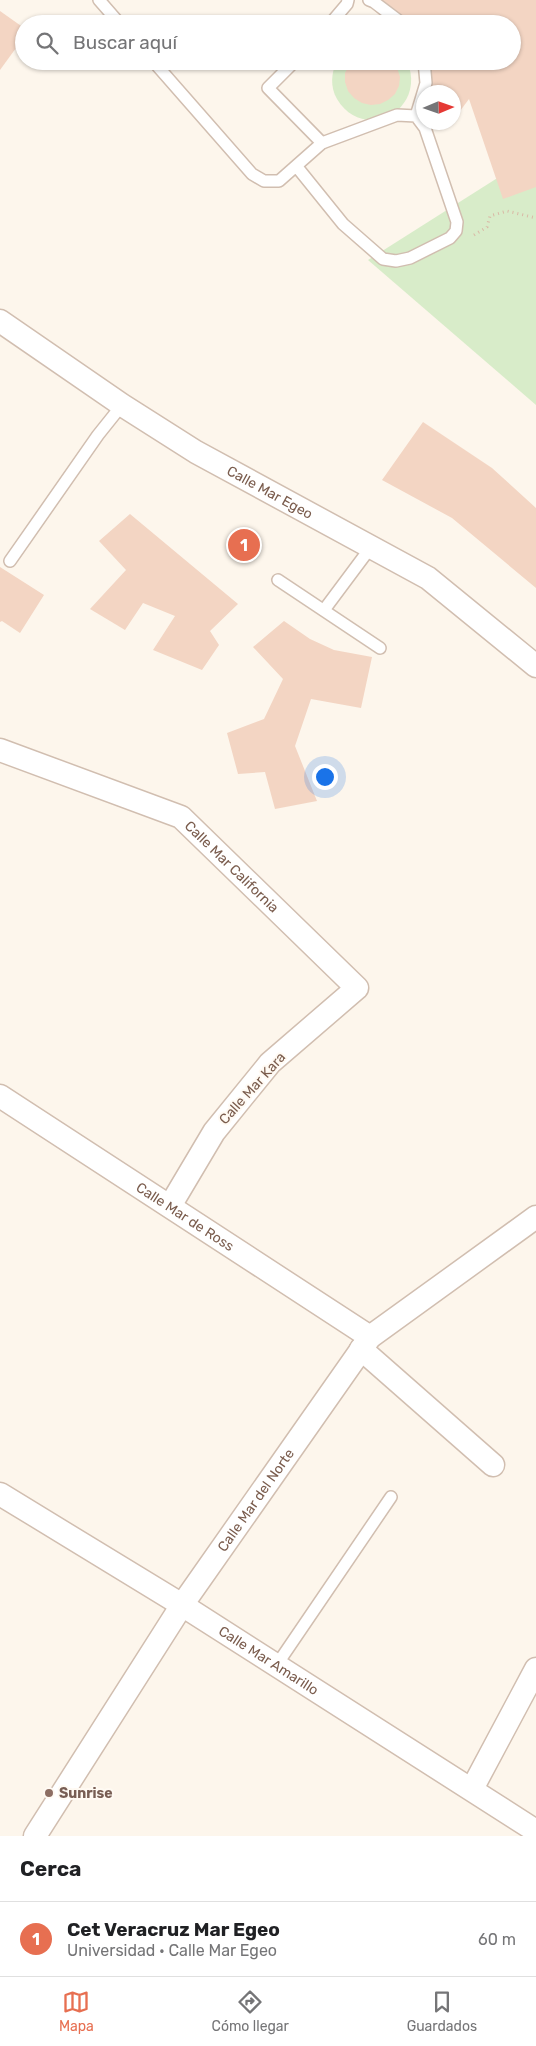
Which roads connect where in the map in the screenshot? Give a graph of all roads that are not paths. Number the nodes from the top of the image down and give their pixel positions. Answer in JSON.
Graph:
{"nodes":[{"id":1,"x":99,"y":0,"type":"edge"},
{"id":2,"x":348,"y":0,"type":"edge"},
{"id":3,"x":369,"y":0,"type":"edge"},
{"id":4,"x":112,"y":15,"type":"edge"},
{"id":5,"x":338,"y":15,"type":"edge"},
{"id":6,"x":391,"y":15,"type":"edge"},
{"id":7,"x":161,"y":70,"type":"edge"},
{"id":8,"x":286,"y":70,"type":"edge"},
{"id":9,"x":425,"y":70,"type":"edge"},
{"id":10,"x":425,"y":85,"type":"edge"},
{"id":11,"x":416,"y":116,"type":"edge"},
{"id":12,"x":426,"y":130,"type":"edge"},
{"id":13,"x":322,"y":143,"type":"junction"},
{"id":14,"x":297,"y":166,"type":"junction"},
{"id":15,"x":0,"y":321,"type":"edge"},
{"id":16,"x":122,"y":405,"type":"junction"},
{"id":17,"x":371,"y":547,"type":"junction"},
{"id":18,"x":10,"y":562,"type":"dead end"},
{"id":19,"x":278,"y":580,"type":"dead end"},
{"id":20,"x":324,"y":610,"type":"junction"},
{"id":21,"x":380,"y":648,"type":"dead end"},
{"id":22,"x":536,"y":666,"type":"edge"},
{"id":23,"x":0,"y":750,"type":"edge"},
{"id":24,"x":357,"y":988,"type":"joint"},
{"id":25,"x":0,"y":1096,"type":"edge"},
{"id":26,"x":170,"y":1206,"type":"junction"},
{"id":27,"x":536,"y":1217,"type":"edge"},
{"id":28,"x":366,"y":1343,"type":"junction"},
{"id":29,"x":493,"y":1465,"type":"dead end"},
{"id":30,"x":0,"y":1494,"type":"edge"},
{"id":31,"x":391,"y":1496,"type":"dead end"},
{"id":32,"x":182,"y":1605,"type":"junction"},
{"id":33,"x":276,"y":1666,"type":"junction"},
{"id":34,"x":536,"y":1669,"type":"edge"},
{"id":35,"x":472,"y":1789,"type":"junction"},
{"id":36,"x":521,"y":1830,"type":"edge"},
{"id":37,"x":35,"y":1836,"type":"edge"}],
"edges":[{"from":1,"to":4,"type":"lane"},
{"from":2,"to":5,"type":"lane"},
{"from":3,"to":6,"type":"lane"},
{"from":7,"to":14,"type":"lane"},
{"from":8,"to":13,"type":"lane"},
{"from":9,"to":10,"type":"lane"},
{"from":11,"to":13,"type":"lane"},
{"from":12,"to":14,"type":"lane"},
{"from":13,"to":14,"type":"lane"},
{"from":15,"to":16,"type":"street","name":"Calle Mar Egeo"},
{"from":16,"to":17,"type":"street","name":"Calle Mar Egeo"},
{"from":16,"to":18,"type":"lane"},
{"from":17,"to":20,"type":"lane"},
{"from":17,"to":22,"type":"street","name":"Calle Mar Egeo"},
{"from":19,"to":20,"type":"lane"},
{"from":20,"to":21,"type":"lane"},
{"from":23,"to":24,"type":"street","name":"Calle Mar California"},
{"from":24,"to":26,"type":"street","name":"Calle Mar Kara"},
{"from":25,"to":26,"type":"street","name":"Calle Mar de Ross"},
{"from":26,"to":28,"type":"street","name":"Calle Mar de Ross"},
{"from":27,"to":28,"type":"street","name":"Calle Mar del Norte"},
{"from":28,"to":29,"type":"street","name":"Calle Mar de Ross"},
{"from":28,"to":32,"type":"street","name":"Calle Mar del Norte"},
{"from":30,"to":32,"type":"street","name":"Calle Mar Amarillo"},
{"from":31,"to":33,"type":"lane"},
{"from":32,"to":33,"type":"street","name":"Calle Mar Amarillo"},
{"from":32,"to":37,"type":"street","name":"Calle Mar del Norte"},
{"from":33,"to":35,"type":"street","name":"Calle Mar Amarillo"},
{"from":34,"to":35,"type":"street"},
{"from":35,"to":36,"type":"street","name":"Calle Mar Amarillo"}]}
